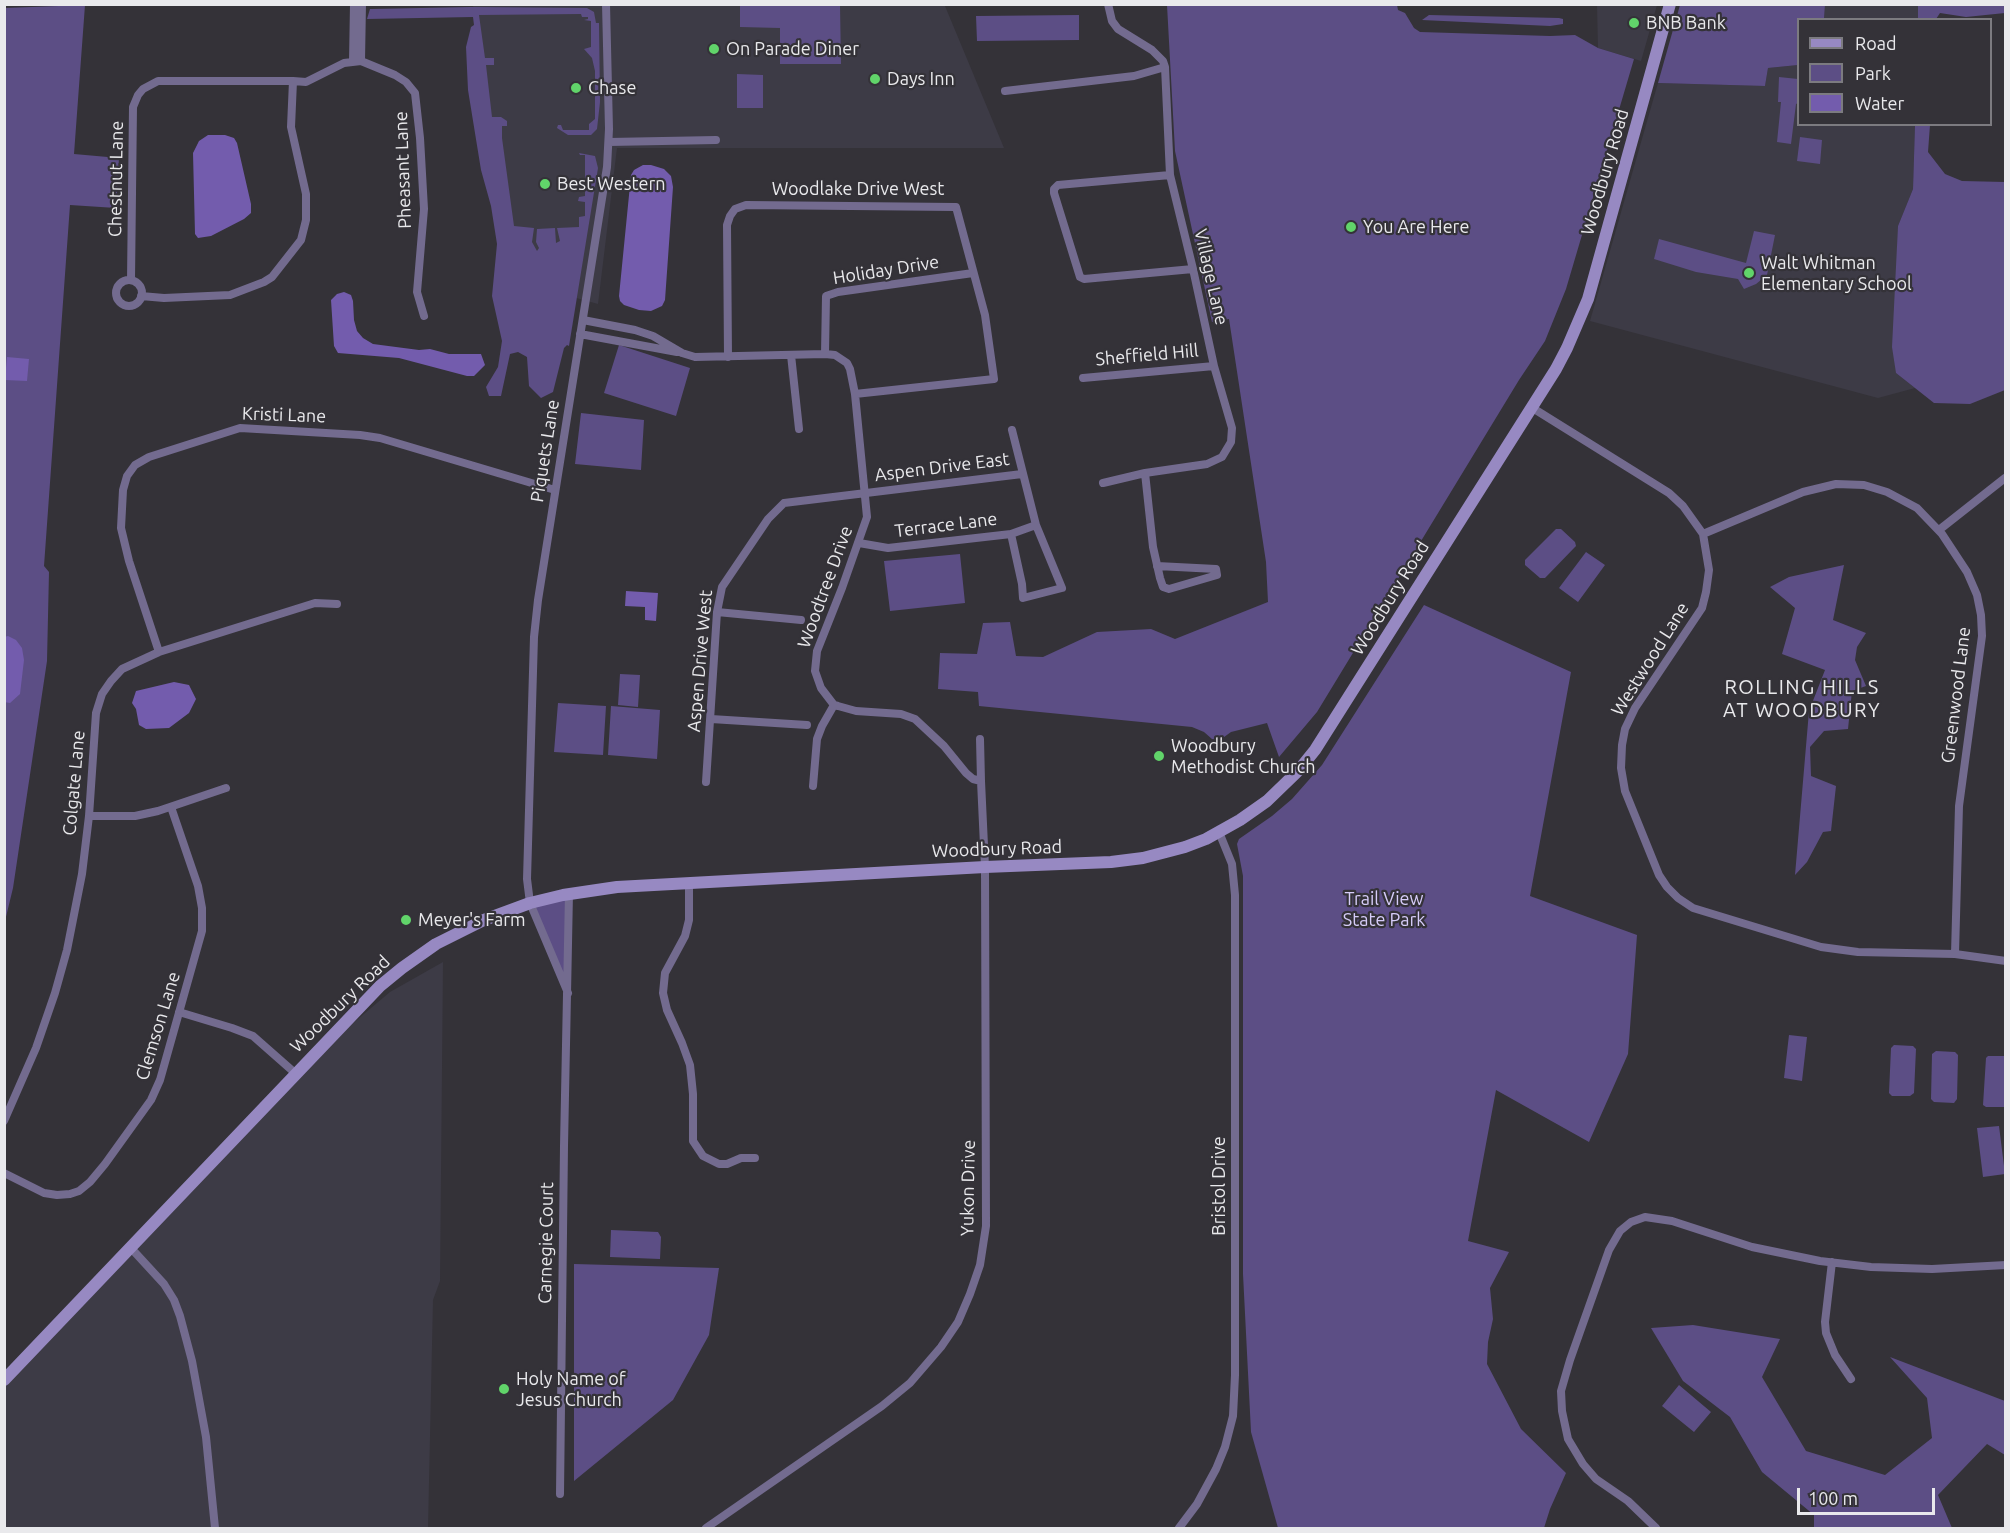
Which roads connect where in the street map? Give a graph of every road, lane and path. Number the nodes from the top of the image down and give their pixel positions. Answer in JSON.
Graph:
{"nodes":[{"id":1,"x":354,"y":4,"type":"edge"},
{"id":2,"x":362,"y":4,"type":"edge"},
{"id":3,"x":606,"y":4,"type":"edge"},
{"id":4,"x":1107,"y":4,"type":"edge"},
{"id":5,"x":1670,"y":4,"type":"edge"},
{"id":6,"x":357,"y":61,"type":"junction"},
{"id":7,"x":1165,"y":67,"type":"junction"},
{"id":8,"x":293,"y":81,"type":"junction"},
{"id":9,"x":1005,"y":91,"type":"dead end"},
{"id":10,"x":717,"y":140,"type":"dead end"},
{"id":11,"x":609,"y":142,"type":"junction"},
{"id":12,"x":1170,"y":174,"type":"junction"},
{"id":13,"x":1193,"y":269,"type":"junction"},
{"id":14,"x":973,"y":273,"type":"junction"},
{"id":15,"x":131,"y":280,"type":"junction"},
{"id":16,"x":141,"y":296,"type":"junction"},
{"id":17,"x":423,"y":316,"type":"dead end"},
{"id":18,"x":583,"y":320,"type":"junction"},
{"id":19,"x":580,"y":334,"type":"junction"},
{"id":20,"x":682,"y":353,"type":"junction"},
{"id":21,"x":825,"y":354,"type":"junction"},
{"id":22,"x":791,"y":355,"type":"junction"},
{"id":23,"x":728,"y":357,"type":"junction"},
{"id":24,"x":1214,"y":366,"type":"junction"},
{"id":25,"x":1083,"y":378,"type":"dead end"},
{"id":26,"x":855,"y":394,"type":"junction"},
{"id":27,"x":1531,"y":407,"type":"junction"},
{"id":28,"x":799,"y":429,"type":"dead end"},
{"id":29,"x":1012,"y":430,"type":"dead end"},
{"id":30,"x":1144,"y":473,"type":"junction"},
{"id":31,"x":1022,"y":474,"type":"junction"},
{"id":32,"x":2005,"y":478,"type":"edge"},
{"id":33,"x":1103,"y":483,"type":"dead end"},
{"id":34,"x":555,"y":490,"type":"junction"},
{"id":35,"x":866,"y":493,"type":"junction"},
{"id":36,"x":1036,"y":525,"type":"junction"},
{"id":37,"x":1939,"y":530,"type":"junction"},
{"id":38,"x":1011,"y":534,"type":"junction"},
{"id":39,"x":1703,"y":534,"type":"junction"},
{"id":40,"x":859,"y":543,"type":"junction"},
{"id":41,"x":1157,"y":566,"type":"junction"},
{"id":42,"x":338,"y":604,"type":"dead end"},
{"id":43,"x":717,"y":612,"type":"junction"},
{"id":44,"x":801,"y":620,"type":"dead end"},
{"id":45,"x":159,"y":652,"type":"junction"},
{"id":46,"x":834,"y":705,"type":"junction"},
{"id":47,"x":711,"y":719,"type":"junction"},
{"id":48,"x":807,"y":725,"type":"dead end"},
{"id":49,"x":980,"y":739,"type":"dead end"},
{"id":50,"x":981,"y":781,"type":"junction"},
{"id":51,"x":706,"y":782,"type":"dead end"},
{"id":52,"x":813,"y":786,"type":"dead end"},
{"id":53,"x":226,"y":788,"type":"dead end"},
{"id":54,"x":171,"y":807,"type":"junction"},
{"id":55,"x":89,"y":816,"type":"junction"},
{"id":56,"x":1219,"y":832,"type":"junction"},
{"id":57,"x":985,"y":867,"type":"junction"},
{"id":58,"x":689,"y":883,"type":"junction"},
{"id":59,"x":569,"y":893,"type":"junction"},
{"id":60,"x":530,"y":903,"type":"junction"},
{"id":61,"x":1955,"y":954,"type":"junction"},
{"id":62,"x":2006,"y":961,"type":"edge"},
{"id":63,"x":568,"y":993,"type":"junction"},
{"id":64,"x":179,"y":1012,"type":"junction"},
{"id":65,"x":295,"y":1073,"type":"junction"},
{"id":66,"x":4,"y":1121,"type":"edge"},
{"id":67,"x":754,"y":1158,"type":"dead end"},
{"id":68,"x":4,"y":1173,"type":"edge"},
{"id":69,"x":130,"y":1246,"type":"junction"},
{"id":70,"x":1832,"y":1262,"type":"junction"},
{"id":71,"x":2006,"y":1265,"type":"edge"},
{"id":72,"x":1851,"y":1379,"type":"dead end"},
{"id":73,"x":4,"y":1380,"type":"edge"},
{"id":74,"x":560,"y":1494,"type":"dead end"},
{"id":75,"x":215,"y":1528,"type":"edge"},
{"id":76,"x":706,"y":1528,"type":"edge"},
{"id":77,"x":1179,"y":1528,"type":"edge"},
{"id":78,"x":1656,"y":1528,"type":"edge"}],
"edges":[{"from":1,"to":6,"type":"street"},
{"from":2,"to":6,"type":"street"},
{"from":3,"to":11,"type":"street","name":"Piquets Lane"},
{"from":4,"to":7,"type":"street"},
{"from":5,"to":27,"type":"main road","name":"Woodbury Road"},
{"from":6,"to":8,"type":"street","name":"Chestnut Lane"},
{"from":6,"to":17,"type":"street","name":"Pheasant Lane"},
{"from":7,"to":9,"type":"street"},
{"from":7,"to":12,"type":"street","name":"Village Lane"},
{"from":8,"to":15,"type":"street","name":"Chestnut Lane"},
{"from":8,"to":16,"type":"street"},
{"from":10,"to":11,"type":"street"},
{"from":11,"to":18,"type":"street","name":"Piquets Lane"},
{"from":12,"to":13,"type":"street","name":"Village Lane"},
{"from":12,"to":13,"type":"street"},
{"from":13,"to":24,"type":"street","name":"Village Lane"},
{"from":14,"to":21,"type":"street","name":"Holiday Drive"},
{"from":14,"to":23,"type":"street","name":"Woodlake Drive West"},
{"from":14,"to":26,"type":"street","name":"Woodlake Drive West"},
{"from":15,"to":16,"type":"street"},
{"from":15,"to":16,"type":"street"},
{"from":18,"to":19,"type":"street","name":"Piquets Lane"},
{"from":18,"to":20,"type":"street"},
{"from":19,"to":20,"type":"street"},
{"from":19,"to":34,"type":"street","name":"Piquets Lane"},
{"from":20,"to":23,"type":"street"},
{"from":21,"to":22,"type":"street"},
{"from":21,"to":26,"type":"street","name":"Woodtree Drive"},
{"from":22,"to":23,"type":"street"},
{"from":22,"to":28,"type":"street"},
{"from":24,"to":25,"type":"street","name":"Sheffield Hill"},
{"from":24,"to":30,"type":"street","name":"Village Lane"},
{"from":26,"to":35,"type":"street","name":"Woodtree Drive"},
{"from":27,"to":39,"type":"street","name":"Westwood Lane"},
{"from":27,"to":56,"type":"main road","name":"Woodbury Road"},
{"from":29,"to":31,"type":"street"},
{"from":30,"to":33,"type":"street","name":"Village Lane"},
{"from":30,"to":41,"type":"street"},
{"from":31,"to":35,"type":"street","name":"Aspen Drive East"},
{"from":31,"to":36,"type":"street"},
{"from":32,"to":37,"type":"street"},
{"from":34,"to":45,"type":"street","name":"Kristi Lane"},
{"from":34,"to":60,"type":"street","name":"Piquets Lane"},
{"from":35,"to":40,"type":"street","name":"Woodtree Drive"},
{"from":35,"to":43,"type":"street","name":"Aspen Drive West"},
{"from":36,"to":38,"type":"street","name":"Terrace Lane"},
{"from":36,"to":38,"type":"street"},
{"from":37,"to":39,"type":"street","name":"Greenwood Lane"},
{"from":37,"to":61,"type":"street","name":"Greenwood Lane"},
{"from":38,"to":40,"type":"street","name":"Terrace Lane"},
{"from":39,"to":61,"type":"street","name":"Westwood Lane"},
{"from":40,"to":46,"type":"street","name":"Woodtree Drive"},
{"from":41,"to":41,"type":"street"},
{"from":42,"to":45,"type":"street","name":"Colgate Lane"},
{"from":43,"to":44,"type":"street"},
{"from":43,"to":47,"type":"street","name":"Aspen Drive West"},
{"from":45,"to":55,"type":"street","name":"Colgate Lane"},
{"from":46,"to":50,"type":"street"},
{"from":46,"to":52,"type":"street"},
{"from":47,"to":48,"type":"street"},
{"from":47,"to":51,"type":"street","name":"Aspen Drive West"},
{"from":49,"to":50,"type":"street"},
{"from":50,"to":57,"type":"street"},
{"from":53,"to":54,"type":"street"},
{"from":54,"to":55,"type":"street"},
{"from":54,"to":64,"type":"street","name":"Clemson Lane"},
{"from":55,"to":66,"type":"street","name":"Colgate Lane"},
{"from":56,"to":57,"type":"main road","name":"Woodbury Road"},
{"from":56,"to":77,"type":"street","name":"Bristol Drive"},
{"from":57,"to":58,"type":"main road","name":"Woodbury Road"},
{"from":57,"to":76,"type":"street","name":"Yukon Drive"},
{"from":58,"to":59,"type":"main road","name":"Woodbury Road"},
{"from":58,"to":67,"type":"street"},
{"from":59,"to":60,"type":"main road","name":"Woodbury Road"},
{"from":59,"to":63,"type":"street","name":"Carnegie Court"},
{"from":60,"to":63,"type":"street","name":"Carnegie Court"},
{"from":60,"to":65,"type":"main road","name":"Woodbury Road"},
{"from":61,"to":62,"type":"street","name":"Westwood Lane"},
{"from":63,"to":74,"type":"street","name":"Carnegie Court"},
{"from":64,"to":65,"type":"street"},
{"from":64,"to":68,"type":"street","name":"Clemson Lane"},
{"from":65,"to":69,"type":"main road","name":"Woodbury Road"},
{"from":69,"to":73,"type":"main road","name":"Woodbury Road"},
{"from":69,"to":75,"type":"street"},
{"from":70,"to":71,"type":"street"},
{"from":70,"to":72,"type":"street"},
{"from":70,"to":78,"type":"street"}]}
